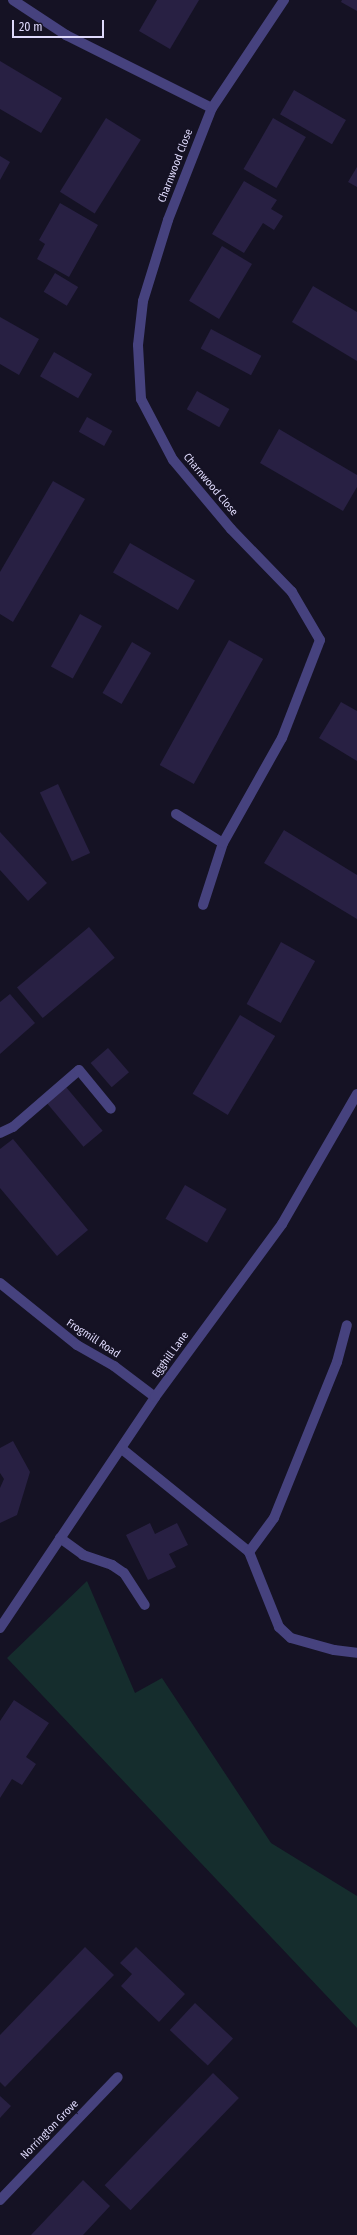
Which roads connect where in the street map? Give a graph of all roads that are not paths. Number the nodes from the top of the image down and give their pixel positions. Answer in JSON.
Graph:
{"nodes":[{"id":1,"x":13,"y":0,"type":"edge"},
{"id":2,"x":284,"y":0,"type":"edge"},
{"id":3,"x":212,"y":108,"type":"junction"},
{"id":4,"x":176,"y":814,"type":"dead end"},
{"id":5,"x":223,"y":843,"type":"junction"},
{"id":6,"x":203,"y":905,"type":"dead end"},
{"id":7,"x":357,"y":1094,"type":"edge"},
{"id":8,"x":111,"y":1109,"type":"dead end"},
{"id":9,"x":0,"y":1133,"type":"edge"},
{"id":10,"x":0,"y":1283,"type":"edge"},
{"id":11,"x":347,"y":1325,"type":"dead end"},
{"id":12,"x":155,"y":1398,"type":"junction"},
{"id":13,"x":122,"y":1449,"type":"junction"},
{"id":14,"x":60,"y":1538,"type":"junction"},
{"id":15,"x":249,"y":1552,"type":"junction"},
{"id":16,"x":145,"y":1605,"type":"dead end"},
{"id":17,"x":0,"y":1628,"type":"edge"},
{"id":18,"x":357,"y":1652,"type":"edge"},
{"id":19,"x":118,"y":2077,"type":"dead end"},
{"id":20,"x":0,"y":2200,"type":"edge"}],
"edges":[{"from":1,"to":3,"type":"street"},
{"from":2,"to":3,"type":"street","name":"Charnwood Close"},
{"from":3,"to":5,"type":"street","name":"Charnwood Close"},
{"from":4,"to":5,"type":"street"},
{"from":5,"to":6,"type":"street","name":"Charnwood Close"},
{"from":7,"to":12,"type":"street","name":"Egghill Lane"},
{"from":8,"to":9,"type":"street"},
{"from":10,"to":12,"type":"street","name":"Frogmill Road"},
{"from":11,"to":15,"type":"street"},
{"from":12,"to":13,"type":"street","name":"Egghill Lane"},
{"from":13,"to":14,"type":"street","name":"Egghill Lane"},
{"from":13,"to":15,"type":"street"},
{"from":14,"to":16,"type":"street"},
{"from":14,"to":17,"type":"street","name":"Egghill Lane"},
{"from":15,"to":18,"type":"street"},
{"from":19,"to":20,"type":"street","name":"Norrington Grove"}]}
